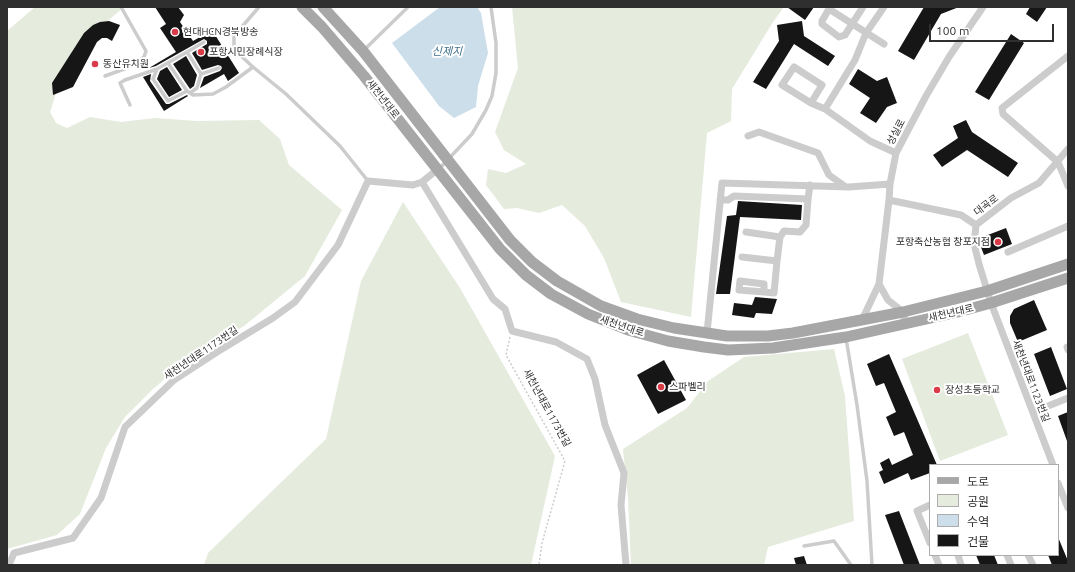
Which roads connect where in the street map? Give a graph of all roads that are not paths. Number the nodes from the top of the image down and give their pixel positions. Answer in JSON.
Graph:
{"nodes":[{"id":1,"x":121,"y":7,"type":"edge"},
{"id":2,"x":259,"y":7,"type":"edge"},
{"id":3,"x":302,"y":7,"type":"edge"},
{"id":4,"x":323,"y":7,"type":"edge"},
{"id":5,"x":408,"y":7,"type":"edge"},
{"id":6,"x":490,"y":7,"type":"edge"},
{"id":7,"x":862,"y":7,"type":"edge"},
{"id":8,"x":884,"y":7,"type":"edge"},
{"id":9,"x":983,"y":7,"type":"edge"},
{"id":10,"x":830,"y":8,"type":"edge"},
{"id":11,"x":852,"y":23,"type":"junction"},
{"id":12,"x":866,"y":33,"type":"junction"},
{"id":13,"x":204,"y":42,"type":"dead end"},
{"id":14,"x":884,"y":44,"type":"dead end"},
{"id":15,"x":363,"y":51,"type":"junction"},
{"id":16,"x":187,"y":52,"type":"junction"},
{"id":17,"x":1068,"y":56,"type":"edge"},
{"id":18,"x":168,"y":63,"type":"junction"},
{"id":19,"x":254,"y":67,"type":"junction"},
{"id":20,"x":219,"y":68,"type":"dead end"},
{"id":21,"x":157,"y":69,"type":"junction"},
{"id":22,"x":201,"y":74,"type":"junction"},
{"id":23,"x":105,"y":76,"type":"dead end"},
{"id":24,"x":190,"y":93,"type":"junction"},
{"id":25,"x":810,"y":103,"type":"junction"},
{"id":26,"x":130,"y":105,"type":"dead end"},
{"id":27,"x":825,"y":109,"type":"junction"},
{"id":28,"x":411,"y":112,"type":"junction"},
{"id":29,"x":400,"y":121,"type":"junction"},
{"id":30,"x":748,"y":136,"type":"dead end"},
{"id":31,"x":1068,"y":149,"type":"edge"},
{"id":32,"x":896,"y":153,"type":"junction"},
{"id":33,"x":448,"y":160,"type":"junction"},
{"id":34,"x":1058,"y":162,"type":"junction"},
{"id":35,"x":438,"y":169,"type":"junction"},
{"id":36,"x":368,"y":181,"type":"junction"},
{"id":37,"x":422,"y":182,"type":"junction"},
{"id":38,"x":890,"y":184,"type":"junction"},
{"id":39,"x":810,"y":185,"type":"junction"},
{"id":40,"x":1068,"y":186,"type":"edge"},
{"id":41,"x":847,"y":187,"type":"junction"},
{"id":42,"x":475,"y":196,"type":"junction"},
{"id":43,"x":808,"y":199,"type":"junction"},
{"id":44,"x":720,"y":200,"type":"junction"},
{"id":45,"x":889,"y":200,"type":"junction"},
{"id":46,"x":464,"y":204,"type":"junction"},
{"id":47,"x":976,"y":225,"type":"junction"},
{"id":48,"x":1068,"y":226,"type":"edge"},
{"id":49,"x":746,"y":232,"type":"dead end"},
{"id":50,"x":780,"y":237,"type":"junction"},
{"id":51,"x":1008,"y":252,"type":"dead end"},
{"id":52,"x":742,"y":257,"type":"dead end"},
{"id":53,"x":777,"y":261,"type":"junction"},
{"id":54,"x":1068,"y":264,"type":"edge"},
{"id":55,"x":1068,"y":278,"type":"edge"},
{"id":56,"x":879,"y":284,"type":"junction"},
{"id":57,"x":987,"y":290,"type":"junction"},
{"id":58,"x":764,"y":292,"type":"dead end"},
{"id":59,"x":991,"y":303,"type":"junction"},
{"id":60,"x":903,"y":312,"type":"junction"},
{"id":61,"x":862,"y":320,"type":"junction"},
{"id":62,"x":906,"y":324,"type":"junction"},
{"id":63,"x":707,"y":333,"type":"junction"},
{"id":64,"x":846,"y":337,"type":"junction"},
{"id":65,"x":1068,"y":398,"type":"edge"},
{"id":66,"x":1033,"y":412,"type":"junction"},
{"id":67,"x":1052,"y":464,"type":"edge"},
{"id":68,"x":1059,"y":485,"type":"edge"},
{"id":69,"x":929,"y":505,"type":"edge"},
{"id":70,"x":1068,"y":508,"type":"edge"},
{"id":71,"x":929,"y":541,"type":"edge"},
{"id":72,"x":804,"y":546,"type":"dead end"},
{"id":73,"x":1028,"y":556,"type":"edge"},
{"id":74,"x":9,"y":565,"type":"edge"},
{"id":75,"x":626,"y":565,"type":"edge"},
{"id":76,"x":851,"y":565,"type":"edge"},
{"id":77,"x":872,"y":565,"type":"edge"},
{"id":78,"x":1033,"y":565,"type":"edge"}],
"edges":[{"from":1,"to":23,"type":"lane"},
{"from":2,"to":19,"type":"lane"},
{"from":3,"to":29,"type":"main road","name":"새천년대로"},
{"from":4,"to":15,"type":"main road","name":"새천년대로"},
{"from":5,"to":15,"type":"lane"},
{"from":6,"to":33,"type":"lane"},
{"from":7,"to":11,"type":"street"},
{"from":8,"to":12,"type":"street"},
{"from":9,"to":32,"type":"street","name":"성실로"},
{"from":10,"to":11,"type":"street"},
{"from":10,"to":11,"type":"street"},
{"from":11,"to":12,"type":"street"},
{"from":12,"to":14,"type":"street"},
{"from":12,"to":27,"type":"street"},
{"from":13,"to":16,"type":"lane"},
{"from":15,"to":28,"type":"main road","name":"새천년대로"},
{"from":16,"to":18,"type":"lane"},
{"from":16,"to":22,"type":"lane"},
{"from":17,"to":34,"type":"street"},
{"from":18,"to":21,"type":"lane"},
{"from":18,"to":24,"type":"lane"},
{"from":19,"to":24,"type":"lane"},
{"from":19,"to":36,"type":"lane"},
{"from":20,"to":22,"type":"lane"},
{"from":21,"to":24,"type":"lane"},
{"from":21,"to":26,"type":"lane"},
{"from":22,"to":24,"type":"lane"},
{"from":25,"to":25,"type":"street"},
{"from":25,"to":27,"type":"street"},
{"from":27,"to":32,"type":"street"},
{"from":28,"to":29,"type":"main road"},
{"from":28,"to":33,"type":"main road","name":"새천년대로"},
{"from":29,"to":35,"type":"main road","name":"새천년대로"},
{"from":30,"to":41,"type":"street"},
{"from":31,"to":34,"type":"street","name":"대곡로"},
{"from":32,"to":38,"type":"street","name":"성실로"},
{"from":33,"to":35,"type":"lane"},
{"from":33,"to":42,"type":"main road","name":"새천년대로"},
{"from":34,"to":40,"type":"street"},
{"from":34,"to":47,"type":"street","name":"대곡로"},
{"from":35,"to":37,"type":"street"},
{"from":35,"to":46,"type":"main road","name":"새천년대로"},
{"from":36,"to":37,"type":"street"},
{"from":36,"to":74,"type":"street","name":"새천년대로1173번길"},
{"from":37,"to":75,"type":"street"},
{"from":38,"to":41,"type":"street"},
{"from":38,"to":45,"type":"street","name":"성실로"},
{"from":39,"to":41,"type":"street"},
{"from":39,"to":43,"type":"street"},
{"from":39,"to":44,"type":"street"},
{"from":42,"to":46,"type":"main road"},
{"from":42,"to":63,"type":"main road","name":"새천년대로"},
{"from":43,"to":44,"type":"street"},
{"from":43,"to":50,"type":"street"},
{"from":44,"to":63,"type":"street"},
{"from":45,"to":47,"type":"street"},
{"from":45,"to":56,"type":"street","name":"성실로"},
{"from":46,"to":64,"type":"main road","name":"새천년대로"},
{"from":47,"to":57,"type":"street","name":"대곡로"},
{"from":48,"to":51,"type":"street"},
{"from":49,"to":50,"type":"street"},
{"from":50,"to":53,"type":"street"},
{"from":52,"to":53,"type":"street"},
{"from":53,"to":58,"type":"street"},
{"from":54,"to":57,"type":"main road","name":"새천년대로"},
{"from":55,"to":59,"type":"main road","name":"새천년대로"},
{"from":56,"to":60,"type":"street"},
{"from":56,"to":61,"type":"street","name":"성실로"},
{"from":57,"to":59,"type":"street","name":"대곡로"},
{"from":57,"to":60,"type":"main road","name":"새천년대로"},
{"from":59,"to":62,"type":"main road","name":"새천년대로"},
{"from":59,"to":66,"type":"street","name":"새천년대로1123번길"},
{"from":60,"to":61,"type":"main road","name":"새천년대로"},
{"from":60,"to":62,"type":"street"},
{"from":61,"to":63,"type":"main road","name":"새천년대로"},
{"from":62,"to":64,"type":"main road","name":"새천년대로"},
{"from":64,"to":77,"type":"lane"},
{"from":65,"to":66,"type":"street"},
{"from":66,"to":67,"type":"street","name":"새천년대로1123번길"},
{"from":68,"to":70,"type":"street"},
{"from":69,"to":71,"type":"street"},
{"from":72,"to":76,"type":"lane"},
{"from":73,"to":78,"type":"street"}]}
